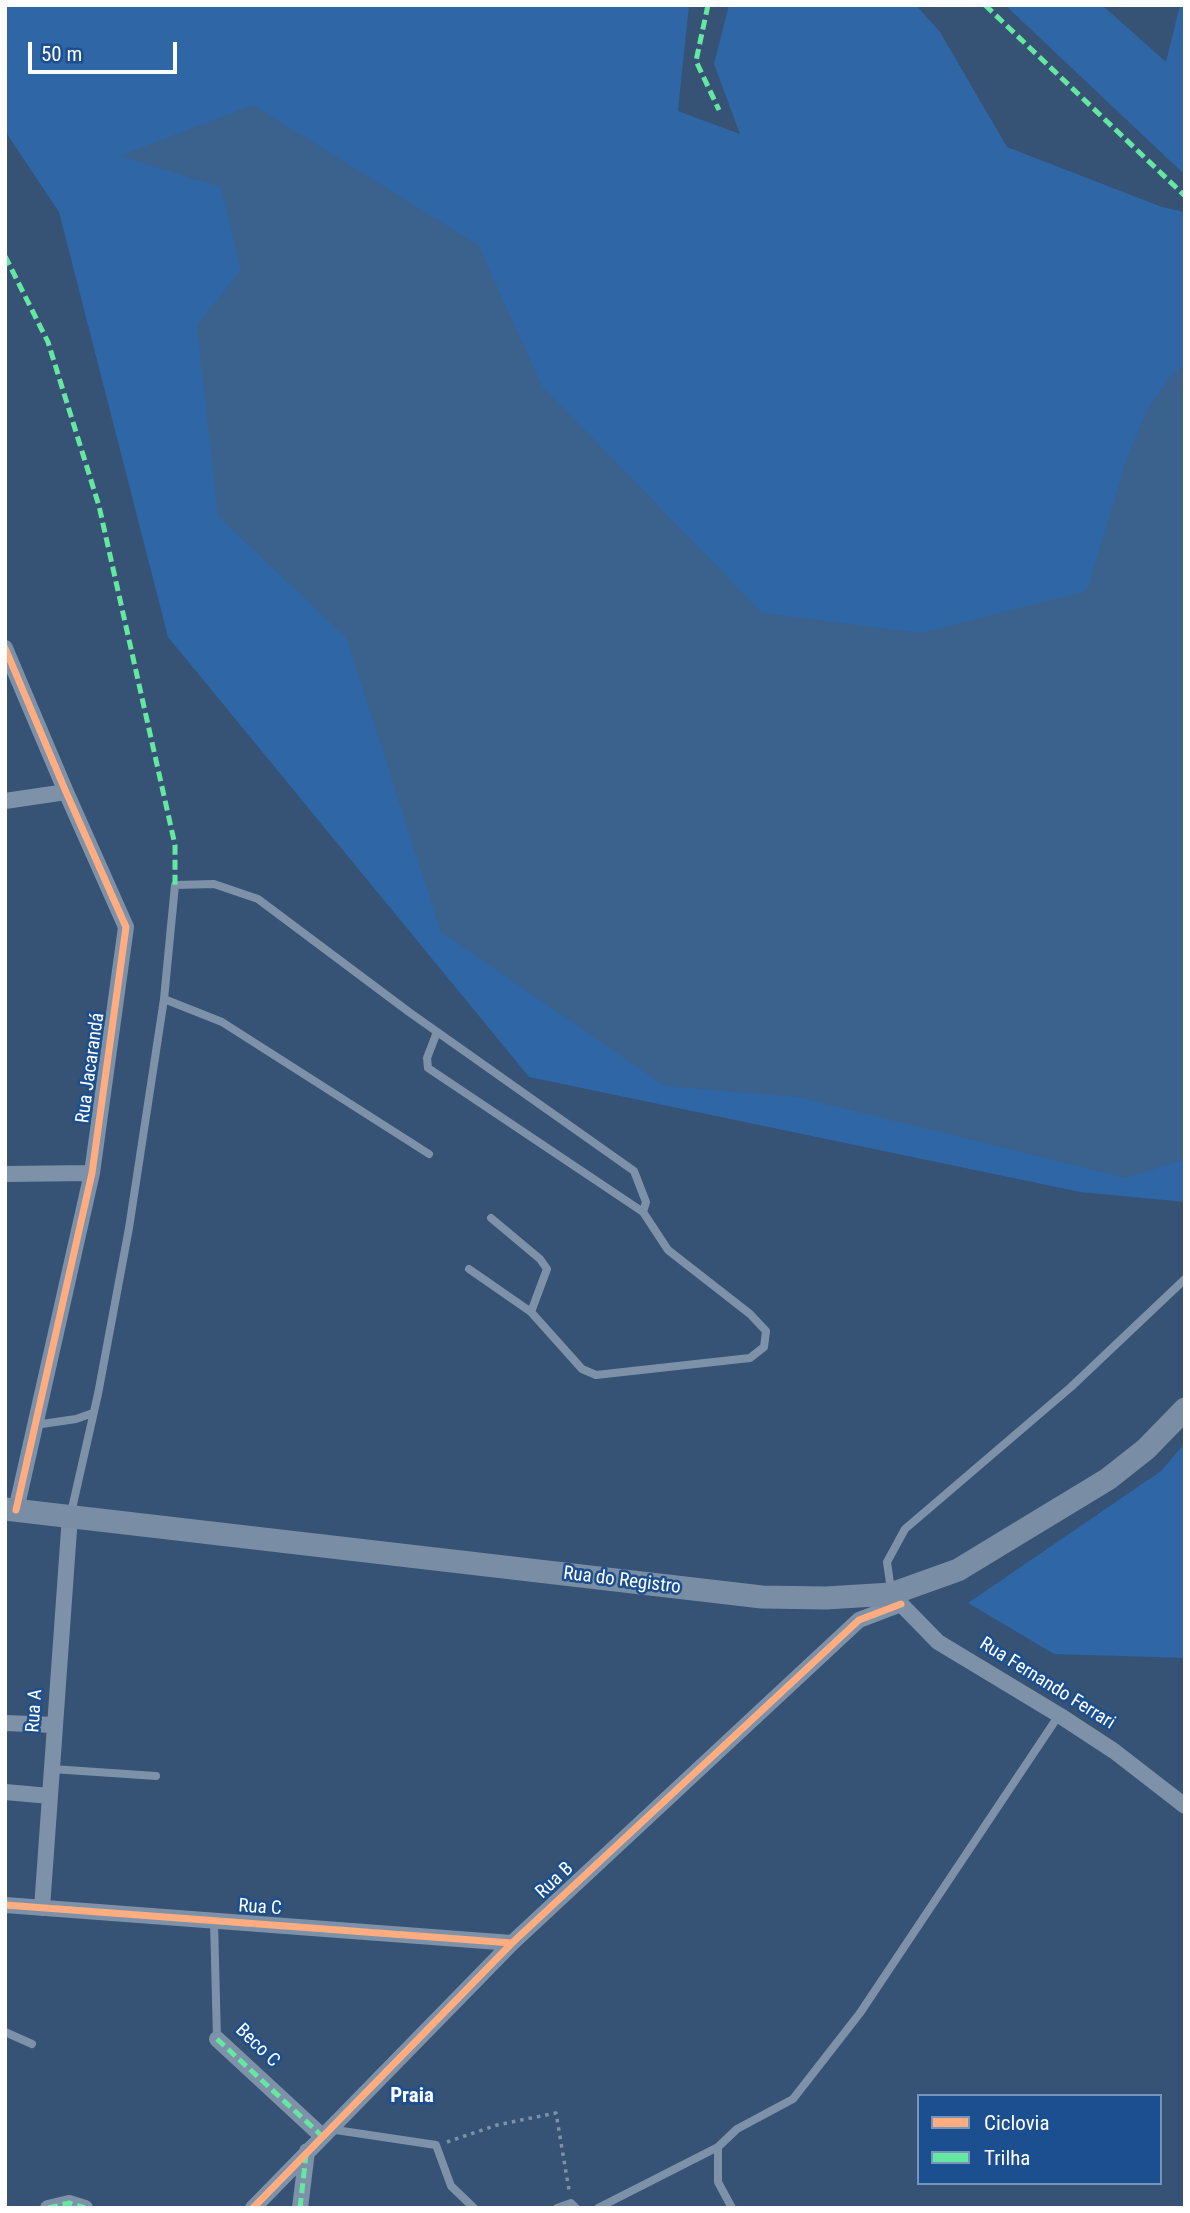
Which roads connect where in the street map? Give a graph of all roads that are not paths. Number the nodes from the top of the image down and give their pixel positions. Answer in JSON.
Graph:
{"nodes":[{"id":1,"x":5,"y":648,"type":"edge"},
{"id":2,"x":66,"y":792,"type":"junction"},
{"id":3,"x":5,"y":801,"type":"edge"},
{"id":4,"x":164,"y":999,"type":"junction"},
{"id":5,"x":437,"y":1032,"type":"junction"},
{"id":6,"x":429,"y":1154,"type":"dead end"},
{"id":7,"x":92,"y":1173,"type":"junction"},
{"id":8,"x":5,"y":1174,"type":"edge"},
{"id":9,"x":643,"y":1212,"type":"junction"},
{"id":10,"x":491,"y":1218,"type":"dead end"},
{"id":11,"x":469,"y":1269,"type":"dead end"},
{"id":12,"x":1185,"y":1279,"type":"edge"},
{"id":13,"x":531,"y":1312,"type":"junction"},
{"id":14,"x":1185,"y":1409,"type":"edge"},
{"id":15,"x":93,"y":1413,"type":"junction"},
{"id":16,"x":35,"y":1425,"type":"junction"},
{"id":17,"x":11,"y":1509,"type":"edge"},
{"id":18,"x":71,"y":1516,"type":"junction"},
{"id":19,"x":896,"y":1599,"type":"junction"},
{"id":20,"x":1059,"y":1715,"type":"junction"},
{"id":21,"x":5,"y":1723,"type":"edge"},
{"id":22,"x":55,"y":1725,"type":"junction"},
{"id":23,"x":52,"y":1769,"type":"junction"},
{"id":24,"x":156,"y":1776,"type":"dead end"},
{"id":25,"x":5,"y":1792,"type":"edge"},
{"id":26,"x":50,"y":1796,"type":"junction"},
{"id":27,"x":1185,"y":1806,"type":"edge"},
{"id":28,"x":5,"y":1905,"type":"edge"},
{"id":29,"x":42,"y":1908,"type":"junction"},
{"id":30,"x":214,"y":1921,"type":"junction"},
{"id":31,"x":512,"y":1942,"type":"junction"},
{"id":32,"x":5,"y":2032,"type":"edge"},
{"id":33,"x":217,"y":2039,"type":"joint"},
{"id":34,"x":32,"y":2045,"type":"dead end"},
{"id":35,"x":325,"y":2133,"type":"junction"},
{"id":36,"x":718,"y":2147,"type":"junction"},
{"id":37,"x":307,"y":2151,"type":"junction"},
{"id":38,"x":573,"y":2205,"type":"edge"},
{"id":39,"x":48,"y":2208,"type":"edge"},
{"id":40,"x":85,"y":2208,"type":"edge"},
{"id":41,"x":253,"y":2208,"type":"edge"},
{"id":42,"x":300,"y":2208,"type":"edge"},
{"id":43,"x":474,"y":2208,"type":"edge"},
{"id":44,"x":557,"y":2208,"type":"edge"},
{"id":45,"x":598,"y":2208,"type":"edge"},
{"id":46,"x":732,"y":2208,"type":"edge"}],
"edges":[{"from":1,"to":2,"type":"street","name":"Rua Jacarandá"},
{"from":2,"to":3,"type":"street"},
{"from":2,"to":7,"type":"street","name":"Rua Jacarandá"},
{"from":4,"to":5,"type":"lane"},
{"from":4,"to":6,"type":"lane"},
{"from":4,"to":15,"type":"lane"},
{"from":5,"to":9,"type":"lane"},
{"from":5,"to":9,"type":"lane"},
{"from":7,"to":8,"type":"street"},
{"from":7,"to":16,"type":"street","name":"Rua Jacarandá"},
{"from":9,"to":13,"type":"lane"},
{"from":10,"to":13,"type":"lane"},
{"from":11,"to":13,"type":"lane"},
{"from":12,"to":19,"type":"lane"},
{"from":14,"to":19,"type":"main road","name":"Rua do Registro"},
{"from":15,"to":16,"type":"lane"},
{"from":15,"to":18,"type":"lane"},
{"from":16,"to":17,"type":"street","name":"Rua Jacarandá"},
{"from":17,"to":18,"type":"main road","name":"Rua do Registro"},
{"from":18,"to":19,"type":"main road","name":"Rua do Registro"},
{"from":18,"to":22,"type":"street","name":"Rua A"},
{"from":19,"to":20,"type":"street","name":"Rua Fernando Ferrari"},
{"from":19,"to":31,"type":"street","name":"Rua B"},
{"from":20,"to":27,"type":"street","name":"Rua Fernando Ferrari"},
{"from":20,"to":36,"type":"lane"},
{"from":21,"to":22,"type":"street"},
{"from":22,"to":23,"type":"street","name":"Rua A"},
{"from":23,"to":24,"type":"lane"},
{"from":23,"to":26,"type":"street","name":"Rua A"},
{"from":25,"to":26,"type":"street"},
{"from":26,"to":29,"type":"street","name":"Rua A"},
{"from":28,"to":29,"type":"street","name":"Rua C"},
{"from":29,"to":30,"type":"street","name":"Rua C"},
{"from":30,"to":31,"type":"street","name":"Rua C"},
{"from":30,"to":33,"type":"lane","name":"Beco C"},
{"from":31,"to":35,"type":"street","name":"Rua B"},
{"from":32,"to":34,"type":"lane"},
{"from":33,"to":35,"type":"street","name":"Beco C"},
{"from":35,"to":37,"type":"street","name":"Rua B"},
{"from":35,"to":43,"type":"lane"},
{"from":36,"to":45,"type":"lane"},
{"from":36,"to":46,"type":"lane"},
{"from":37,"to":41,"type":"street","name":"Rua B"},
{"from":37,"to":42,"type":"street"},
{"from":38,"to":44,"type":"lane"},
{"from":39,"to":40,"type":"street"}]}
